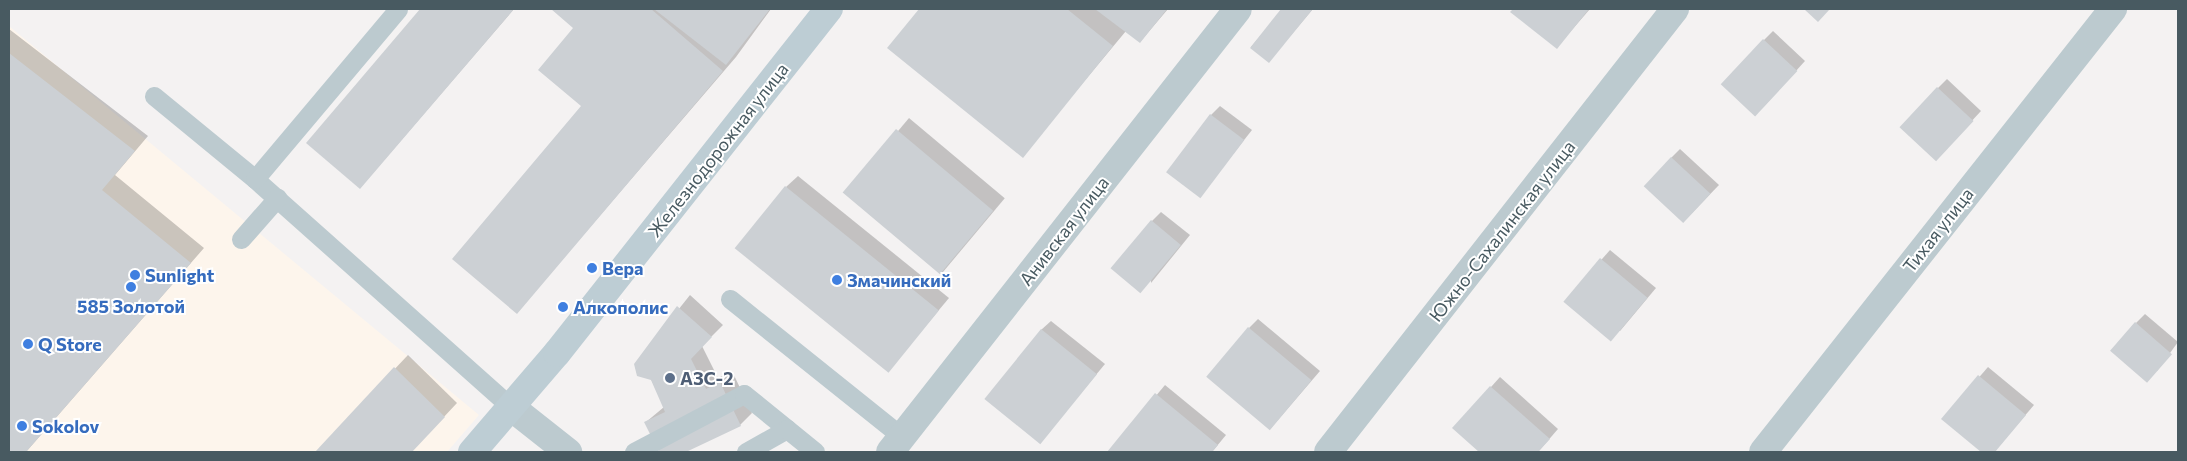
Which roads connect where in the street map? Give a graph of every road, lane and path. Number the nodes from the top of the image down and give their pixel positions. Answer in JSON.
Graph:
{"nodes":[{"id":1,"x":398,"y":9,"type":"edge"},
{"id":2,"x":829,"y":9,"type":"edge"},
{"id":3,"x":1238,"y":9,"type":"edge"},
{"id":4,"x":1675,"y":9,"type":"edge"},
{"id":5,"x":2113,"y":9,"type":"edge"},
{"id":6,"x":154,"y":96,"type":"dead end"},
{"id":7,"x":255,"y":179,"type":"junction"},
{"id":8,"x":277,"y":198,"type":"junction"},
{"id":9,"x":241,"y":240,"type":"dead end"},
{"id":10,"x":730,"y":300,"type":"dead end"},
{"id":11,"x":511,"y":407,"type":"junction"},
{"id":12,"x":787,"y":429,"type":"junction"},
{"id":13,"x":896,"y":445,"type":"edge"},
{"id":14,"x":472,"y":452,"type":"edge"},
{"id":15,"x":568,"y":452,"type":"edge"},
{"id":16,"x":634,"y":452,"type":"edge"},
{"id":17,"x":746,"y":452,"type":"edge"},
{"id":18,"x":815,"y":452,"type":"edge"},
{"id":19,"x":1328,"y":452,"type":"edge"},
{"id":20,"x":1763,"y":452,"type":"edge"}],
"edges":[{"from":1,"to":7,"type":"lane"},
{"from":2,"to":11,"type":"main road","name":"Железнодорожная улица"},
{"from":3,"to":13,"type":"street","name":"Анивская улица"},
{"from":4,"to":19,"type":"street","name":"Южно-Сахалинская улица"},
{"from":5,"to":20,"type":"street","name":"Тихая улица"},
{"from":6,"to":7,"type":"lane"},
{"from":7,"to":8,"type":"lane"},
{"from":8,"to":9,"type":"lane"},
{"from":8,"to":11,"type":"lane"},
{"from":10,"to":13,"type":"lane"},
{"from":11,"to":14,"type":"main road","name":"Железнодорожная улица"},
{"from":11,"to":15,"type":"street"},
{"from":12,"to":16,"type":"lane"},
{"from":12,"to":17,"type":"lane"},
{"from":12,"to":18,"type":"lane"}]}
